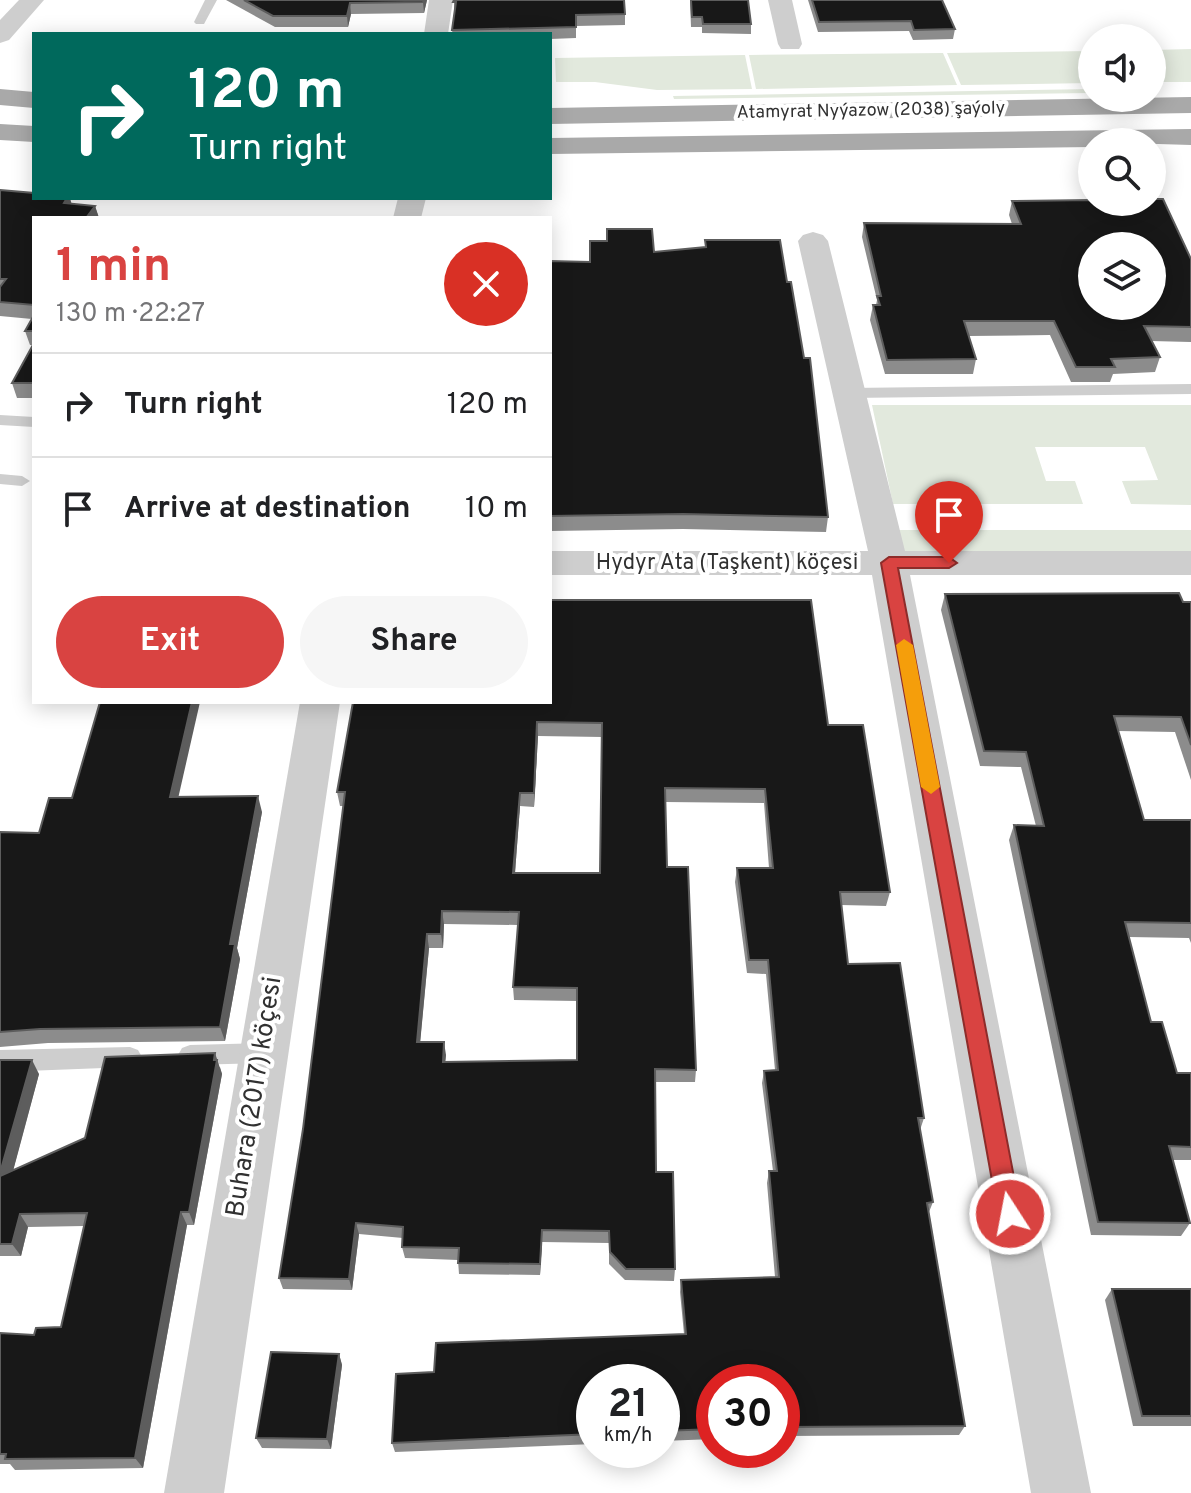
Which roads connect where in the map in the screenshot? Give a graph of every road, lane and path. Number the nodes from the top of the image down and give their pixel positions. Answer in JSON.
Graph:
{"nodes":[{"id":1,"x":32,"y":0,"type":"edge"},
{"id":2,"x":211,"y":0,"type":"edge"},
{"id":3,"x":441,"y":0,"type":"edge"},
{"id":4,"x":780,"y":0,"type":"edge"},
{"id":5,"x":200,"y":22,"type":"dead end"},
{"id":6,"x":436,"y":32,"type":"edge"},
{"id":7,"x":0,"y":35,"type":"edge"},
{"id":8,"x":790,"y":44,"type":"dead end"},
{"id":9,"x":0,"y":97,"type":"edge"},
{"id":10,"x":32,"y":100,"type":"edge"},
{"id":11,"x":1191,"y":105,"type":"edge"},
{"id":12,"x":552,"y":116,"type":"edge"},
{"id":13,"x":0,"y":132,"type":"edge"},
{"id":14,"x":32,"y":134,"type":"edge"},
{"id":15,"x":1191,"y":137,"type":"edge"},
{"id":16,"x":552,"y":146,"type":"edge"},
{"id":17,"x":813,"y":241,"type":"dead end"},
{"id":18,"x":1191,"y":389,"type":"edge"},
{"id":19,"x":849,"y":393,"type":"junction"},
{"id":20,"x":0,"y":420,"type":"edge"},
{"id":21,"x":32,"y":422,"type":"edge"},
{"id":22,"x":0,"y":479,"type":"edge"},
{"id":23,"x":22,"y":481,"type":"dead end"},
{"id":24,"x":552,"y":563,"type":"edge"},
{"id":25,"x":889,"y":563,"type":"junction"},
{"id":26,"x":1191,"y":563,"type":"edge"},
{"id":27,"x":320,"y":704,"type":"edge"},
{"id":28,"x":262,"y":1053,"type":"junction"},
{"id":29,"x":0,"y":1061,"type":"edge"},
{"id":30,"x":194,"y":1493,"type":"edge"},
{"id":31,"x":1061,"y":1493,"type":"edge"}],
"edges":[{"from":1,"to":7,"type":"street"},
{"from":2,"to":5,"type":"lane"},
{"from":3,"to":6,"type":"street"},
{"from":4,"to":8,"type":"street"},
{"from":9,"to":10,"type":"main road"},
{"from":11,"to":12,"type":"main road","name":"Atamyrat Nyýazow (2038) şaýoly"},
{"from":13,"to":14,"type":"main road"},
{"from":15,"to":16,"type":"main road","name":"Atamyrat Nyýazow (2038) şaýoly"},
{"from":17,"to":19,"type":"street"},
{"from":18,"to":19,"type":"lane"},
{"from":19,"to":25,"type":"street"},
{"from":20,"to":21,"type":"lane"},
{"from":22,"to":23,"type":"lane"},
{"from":24,"to":25,"type":"street","name":"Hydyr Ata (Taşkent) köçesi"},
{"from":25,"to":26,"type":"street","name":"Hydyr Ata (Taşkent) köçesi"},
{"from":25,"to":31,"type":"street"},
{"from":27,"to":28,"type":"street","name":"Buhara (2017) köçesi"},
{"from":28,"to":29,"type":"lane"},
{"from":28,"to":30,"type":"street","name":"Buhara (2017) köçesi"}]}
